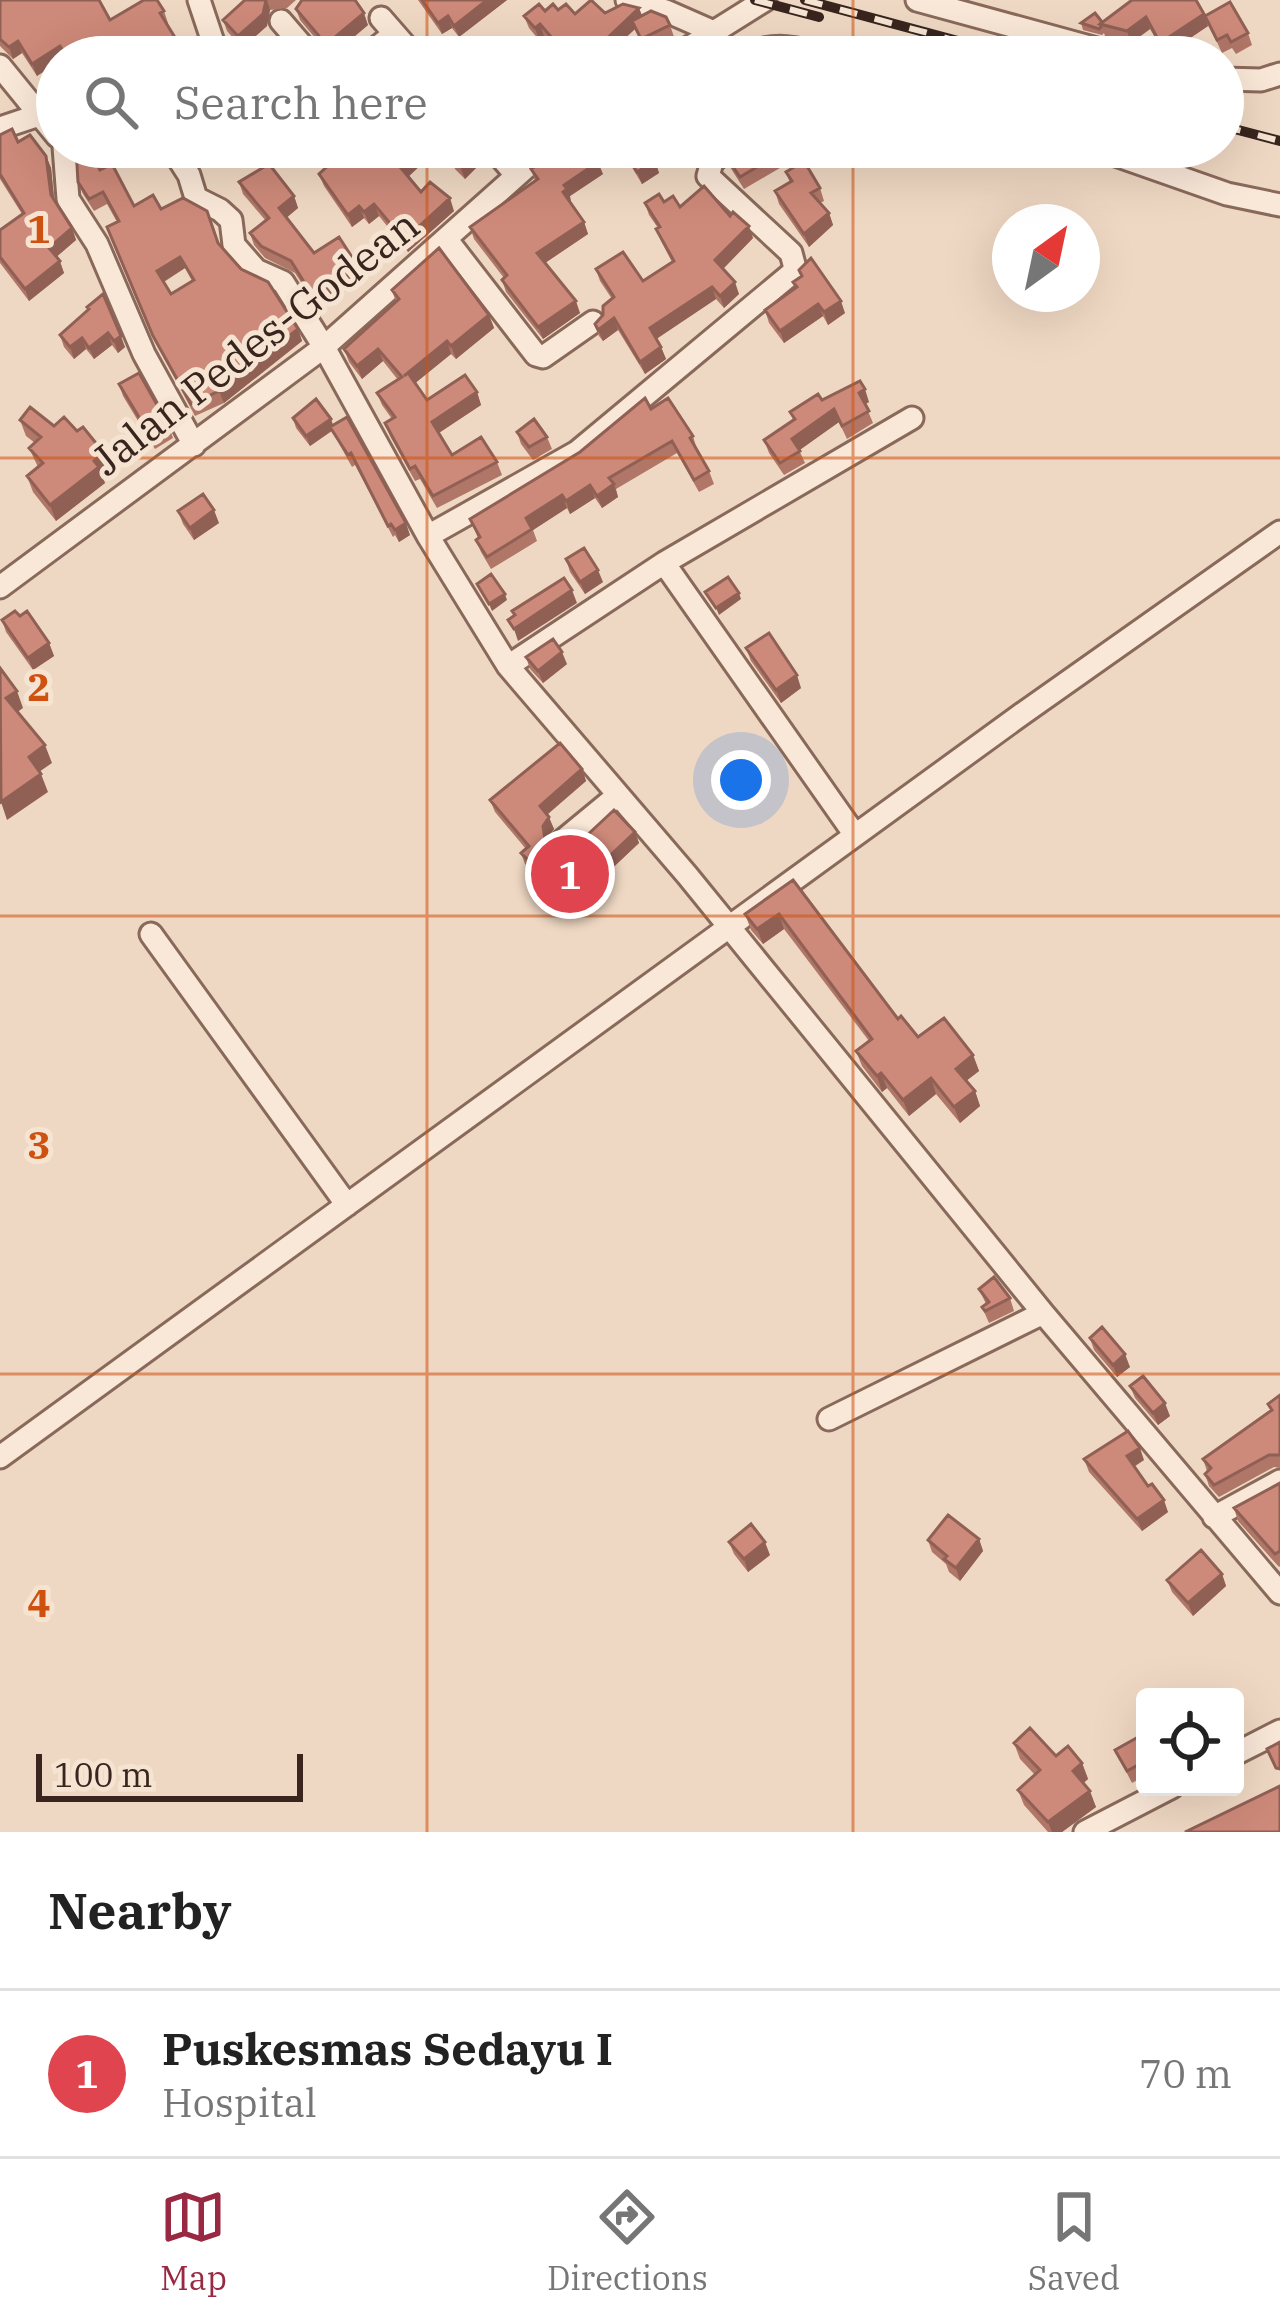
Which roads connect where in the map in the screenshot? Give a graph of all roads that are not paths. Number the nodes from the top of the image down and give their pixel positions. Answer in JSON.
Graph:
{"nodes":[{"id":1,"x":199,"y":0,"type":"edge"},
{"id":2,"x":627,"y":0,"type":"edge"},
{"id":3,"x":766,"y":0,"type":"edge"},
{"id":4,"x":917,"y":0,"type":"edge"},
{"id":5,"x":281,"y":21,"type":"dead end"},
{"id":6,"x":710,"y":34,"type":"junction"},
{"id":7,"x":211,"y":36,"type":"edge"},
{"id":8,"x":294,"y":36,"type":"edge"},
{"id":9,"x":707,"y":36,"type":"edge"},
{"id":10,"x":1049,"y":36,"type":"edge"},
{"id":11,"x":0,"y":66,"type":"edge"},
{"id":12,"x":1280,"y":74,"type":"edge"},
{"id":13,"x":1244,"y":80,"type":"edge"},
{"id":14,"x":36,"y":103,"type":"edge"},
{"id":15,"x":36,"y":118,"type":"edge"},
{"id":16,"x":0,"y":128,"type":"edge"},
{"id":17,"x":63,"y":168,"type":"edge"},
{"id":18,"x":184,"y":168,"type":"edge"},
{"id":19,"x":510,"y":168,"type":"edge"},
{"id":20,"x":524,"y":168,"type":"edge"},
{"id":21,"x":710,"y":168,"type":"edge"},
{"id":22,"x":1153,"y":168,"type":"edge"},
{"id":23,"x":516,"y":175,"type":"junction"},
{"id":24,"x":1280,"y":205,"type":"edge"},
{"id":25,"x":447,"y":239,"type":"junction"},
{"id":26,"x":593,"y":322,"type":"edge"},
{"id":27,"x":324,"y":347,"type":"junction"},
{"id":28,"x":912,"y":418,"type":"dead end"},
{"id":29,"x":194,"y":445,"type":"junction"},
{"id":30,"x":1280,"y":532,"type":"edge"},
{"id":31,"x":428,"y":536,"type":"junction"},
{"id":32,"x":664,"y":562,"type":"junction"},
{"id":33,"x":0,"y":587,"type":"edge"},
{"id":34,"x":508,"y":665,"type":"junction"},
{"id":35,"x":618,"y":795,"type":"junction"},
{"id":36,"x":855,"y":835,"type":"junction"},
{"id":37,"x":561,"y":842,"type":"edge"},
{"id":38,"x":727,"y":928,"type":"junction"},
{"id":39,"x":152,"y":934,"type":"dead end"},
{"id":40,"x":347,"y":1204,"type":"junction"},
{"id":41,"x":1043,"y":1313,"type":"junction"},
{"id":42,"x":829,"y":1419,"type":"dead end"},
{"id":43,"x":0,"y":1457,"type":"edge"},
{"id":44,"x":1280,"y":1481,"type":"edge"},
{"id":45,"x":1214,"y":1517,"type":"junction"},
{"id":46,"x":1280,"y":1593,"type":"edge"},
{"id":47,"x":1280,"y":1731,"type":"edge"},
{"id":48,"x":1244,"y":1749,"type":"edge"},
{"id":49,"x":1155,"y":1796,"type":"edge"},
{"id":50,"x":1085,"y":1832,"type":"edge"}],
"edges":[{"from":1,"to":7,"type":"street"},
{"from":2,"to":6,"type":"street"},
{"from":3,"to":6,"type":"street"},
{"from":4,"to":10,"type":"street"},
{"from":5,"to":8,"type":"street"},
{"from":6,"to":9,"type":"street"},
{"from":11,"to":14,"type":"street"},
{"from":12,"to":13,"type":"street"},
{"from":15,"to":16,"type":"street"},
{"from":17,"to":29,"type":"street"},
{"from":18,"to":27,"type":"street"},
{"from":19,"to":23,"type":"street"},
{"from":20,"to":23,"type":"street","name":"Jalan Pedes-Godean"},
{"from":21,"to":31,"type":"street"},
{"from":22,"to":24,"type":"street"},
{"from":23,"to":25,"type":"street","name":"Jalan Pedes-Godean"},
{"from":25,"to":26,"type":"street"},
{"from":25,"to":27,"type":"street","name":"Jalan Pedes-Godean"},
{"from":27,"to":29,"type":"street","name":"Jalan Pedes-Godean"},
{"from":27,"to":31,"type":"street"},
{"from":28,"to":32,"type":"street"},
{"from":29,"to":33,"type":"street","name":"Jalan Pedes-Godean"},
{"from":30,"to":36,"type":"street"},
{"from":31,"to":34,"type":"street"},
{"from":32,"to":34,"type":"street"},
{"from":32,"to":36,"type":"street"},
{"from":34,"to":35,"type":"street"},
{"from":35,"to":37,"type":"street"},
{"from":35,"to":38,"type":"street"},
{"from":36,"to":38,"type":"street"},
{"from":38,"to":40,"type":"street"},
{"from":38,"to":41,"type":"street"},
{"from":39,"to":40,"type":"street"},
{"from":40,"to":43,"type":"street"},
{"from":41,"to":42,"type":"street"},
{"from":41,"to":45,"type":"street"},
{"from":44,"to":45,"type":"street"},
{"from":45,"to":46,"type":"street"},
{"from":47,"to":48,"type":"street"},
{"from":49,"to":50,"type":"street"}]}
